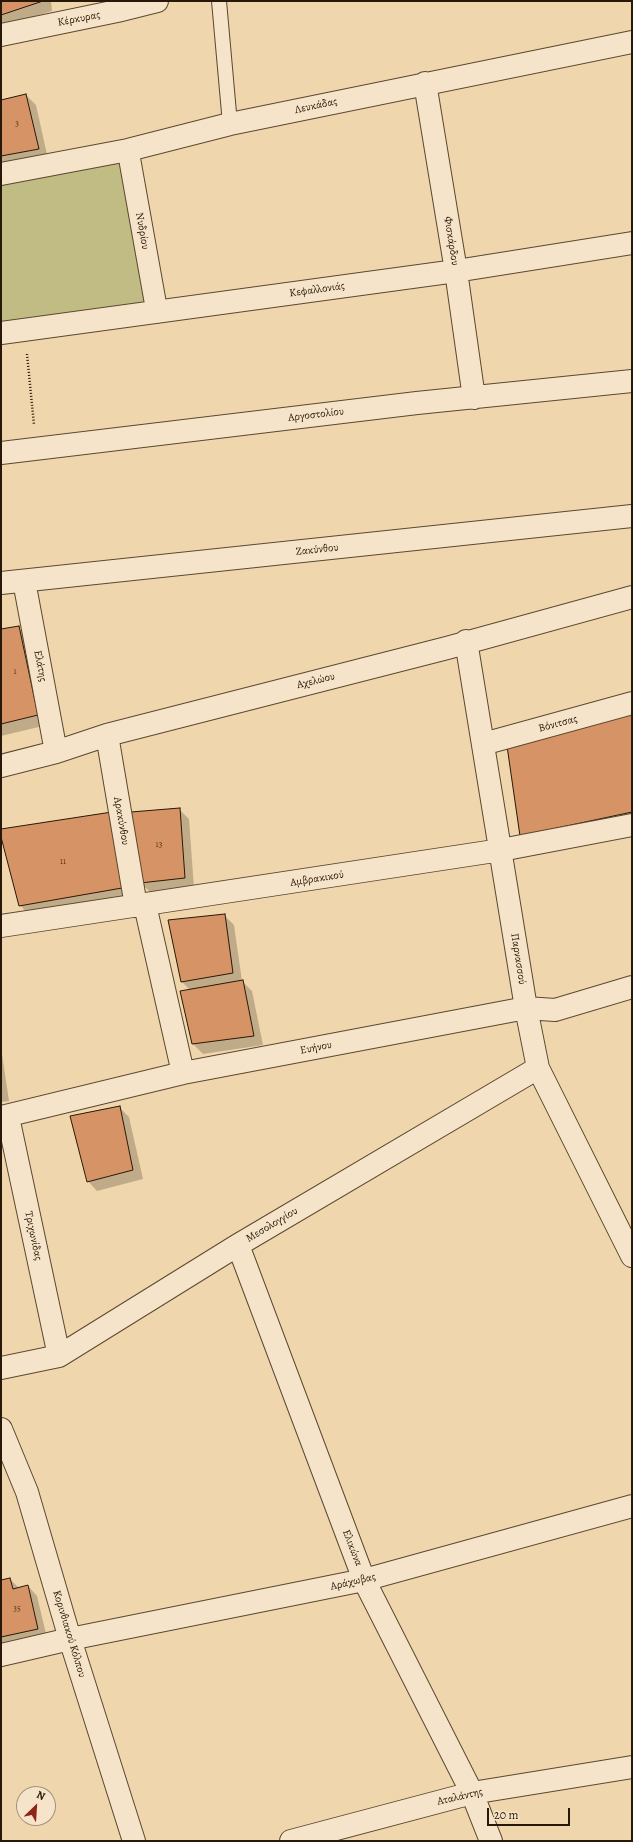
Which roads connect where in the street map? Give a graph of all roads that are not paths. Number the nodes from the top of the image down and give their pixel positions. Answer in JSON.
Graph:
{"nodes":[{"id":1,"x":157,"y":1,"type":"edge"},
{"id":2,"x":219,"y":1,"type":"edge"},
{"id":3,"x":1,"y":35,"type":"edge"},
{"id":4,"x":632,"y":42,"type":"edge"},
{"id":5,"x":425,"y":83,"type":"junction"},
{"id":6,"x":230,"y":124,"type":"junction"},
{"id":7,"x":128,"y":150,"type":"junction"},
{"id":8,"x":1,"y":174,"type":"edge"},
{"id":9,"x":632,"y":243,"type":"edge"},
{"id":10,"x":456,"y":270,"type":"junction"},
{"id":11,"x":157,"y":312,"type":"junction"},
{"id":12,"x":1,"y":333,"type":"edge"},
{"id":13,"x":632,"y":381,"type":"edge"},
{"id":14,"x":474,"y":398,"type":"junction"},
{"id":15,"x":1,"y":453,"type":"edge"},
{"id":16,"x":632,"y":516,"type":"edge"},
{"id":17,"x":24,"y":581,"type":"junction"},
{"id":18,"x":1,"y":583,"type":"edge"},
{"id":19,"x":632,"y":597,"type":"edge"},
{"id":20,"x":466,"y":641,"type":"junction"},
{"id":21,"x":632,"y":703,"type":"edge"},
{"id":22,"x":107,"y":735,"type":"junction"},
{"id":23,"x":483,"y":744,"type":"junction"},
{"id":24,"x":56,"y":752,"type":"junction"},
{"id":25,"x":1,"y":766,"type":"edge"},
{"id":26,"x":632,"y":825,"type":"edge"},
{"id":27,"x":501,"y":850,"type":"junction"},
{"id":28,"x":140,"y":906,"type":"junction"},
{"id":29,"x":1,"y":926,"type":"edge"},
{"id":30,"x":632,"y":987,"type":"edge"},
{"id":31,"x":526,"y":1008,"type":"junction"},
{"id":32,"x":538,"y":1068,"type":"junction"},
{"id":33,"x":183,"y":1073,"type":"junction"},
{"id":34,"x":4,"y":1117,"type":"edge"},
{"id":35,"x":238,"y":1245,"type":"junction"},
{"id":36,"x":632,"y":1256,"type":"edge"},
{"id":37,"x":59,"y":1356,"type":"junction"},
{"id":38,"x":1,"y":1368,"type":"edge"},
{"id":39,"x":1,"y":1429,"type":"edge"},
{"id":40,"x":7,"y":1461,"type":"edge"},
{"id":41,"x":632,"y":1506,"type":"edge"},
{"id":42,"x":364,"y":1580,"type":"junction"},
{"id":43,"x":70,"y":1639,"type":"junction"},
{"id":44,"x":1,"y":1655,"type":"edge"},
{"id":45,"x":632,"y":1767,"type":"edge"},
{"id":46,"x":472,"y":1793,"type":"junction"},
{"id":47,"x":134,"y":1841,"type":"edge"},
{"id":48,"x":292,"y":1841,"type":"edge"},
{"id":49,"x":491,"y":1841,"type":"edge"}],
"edges":[{"from":1,"to":3,"type":"street","name":"Κέρκυρας"},
{"from":2,"to":6,"type":"lane"},
{"from":4,"to":5,"type":"street","name":"Λευκάδας"},
{"from":5,"to":6,"type":"street","name":"Λευκάδας"},
{"from":5,"to":10,"type":"street","name":"Φισκάρδου"},
{"from":6,"to":7,"type":"street","name":"Λευκάδας"},
{"from":7,"to":8,"type":"street","name":"Λευκάδας"},
{"from":7,"to":11,"type":"street","name":"Νυδρίου"},
{"from":9,"to":10,"type":"street","name":"Κεφαλλονιάς"},
{"from":10,"to":11,"type":"street","name":"Κεφαλλονιάς"},
{"from":10,"to":14,"type":"street","name":"Φισκάρδου"},
{"from":11,"to":12,"type":"street","name":"Κεφαλλονιάς"},
{"from":13,"to":14,"type":"street","name":"Αργοστολίου"},
{"from":14,"to":15,"type":"street","name":"Αργοστολίου"},
{"from":16,"to":17,"type":"street","name":"Ζακύνθου"},
{"from":17,"to":18,"type":"street","name":"Ζακύνθου"},
{"from":17,"to":24,"type":"street","name":"Ελάτης"},
{"from":19,"to":20,"type":"street","name":"Αχελώου"},
{"from":20,"to":22,"type":"street","name":"Αχελώου"},
{"from":20,"to":23,"type":"street","name":"Παρνασσού"},
{"from":21,"to":23,"type":"street","name":"Βόνιτσας"},
{"from":22,"to":24,"type":"street","name":"Αχελώου"},
{"from":22,"to":28,"type":"street","name":"Αρακύνθου"},
{"from":23,"to":27,"type":"street","name":"Παρνασσού"},
{"from":24,"to":25,"type":"street","name":"Αχελώου"},
{"from":26,"to":27,"type":"street","name":"Αμβρακικού"},
{"from":27,"to":28,"type":"street","name":"Αμβρακικού"},
{"from":27,"to":31,"type":"street","name":"Παρνασσού"},
{"from":28,"to":29,"type":"street","name":"Αμβρακικού"},
{"from":28,"to":33,"type":"street","name":"Αρακύνθου"},
{"from":30,"to":31,"type":"street","name":"Ευήνου"},
{"from":31,"to":32,"type":"street","name":"Παρνασσού"},
{"from":31,"to":33,"type":"street","name":"Ευήνου"},
{"from":32,"to":35,"type":"street","name":"Μεσολογγίου"},
{"from":32,"to":36,"type":"street","name":"Παρνασσού"},
{"from":33,"to":34,"type":"street","name":"Ευήνου"},
{"from":34,"to":37,"type":"street","name":"Τριχωνίδας"},
{"from":35,"to":37,"type":"street","name":"Μεσολογγίου"},
{"from":35,"to":42,"type":"street","name":"Ελικώνα"},
{"from":37,"to":38,"type":"street","name":"Μεσολογγίου"},
{"from":39,"to":40,"type":"street","name":"Κορινθιακού Κόλπου"},
{"from":40,"to":43,"type":"street","name":"Κορινθιακού Κόλπου"},
{"from":41,"to":42,"type":"street","name":"Αράχωβας"},
{"from":42,"to":43,"type":"street","name":"Αράχωβας"},
{"from":42,"to":46,"type":"street","name":"Ελικώνα"},
{"from":43,"to":44,"type":"street","name":"Αράχωβας"},
{"from":43,"to":47,"type":"street","name":"Κορινθιακού Κόλπου"},
{"from":45,"to":46,"type":"street","name":"Αταλάντης"},
{"from":46,"to":48,"type":"street","name":"Αταλάντης"},
{"from":46,"to":49,"type":"street","name":"Ελικώνα"}]}
